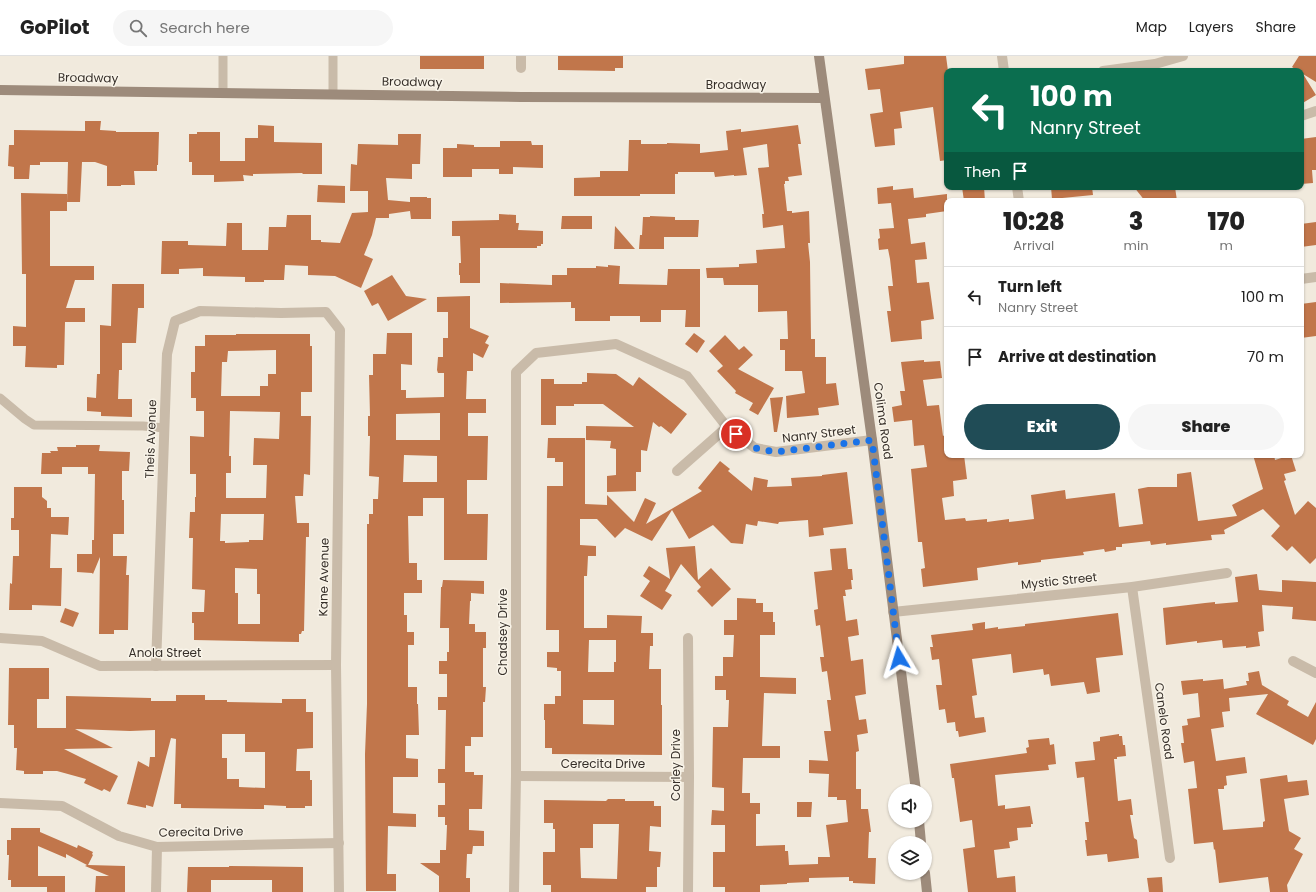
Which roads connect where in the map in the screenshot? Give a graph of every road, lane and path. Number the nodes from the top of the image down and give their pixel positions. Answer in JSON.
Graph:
{"nodes":[{"id":1,"x":223,"y":56,"type":"edge"},
{"id":2,"x":333,"y":56,"type":"edge"},
{"id":3,"x":521,"y":56,"type":"edge"},
{"id":4,"x":819,"y":56,"type":"edge"},
{"id":5,"x":1002,"y":56,"type":"edge"},
{"id":6,"x":1183,"y":56,"type":"edge"},
{"id":7,"x":521,"y":68,"type":"dead end"},
{"id":8,"x":1004,"y":68,"type":"edge"},
{"id":9,"x":1125,"y":68,"type":"edge"},
{"id":10,"x":0,"y":90,"type":"edge"},
{"id":11,"x":223,"y":93,"type":"junction"},
{"id":12,"x":333,"y":94,"type":"junction"},
{"id":13,"x":824,"y":98,"type":"junction"},
{"id":14,"x":1316,"y":110,"type":"edge"},
{"id":15,"x":1304,"y":115,"type":"edge"},
{"id":16,"x":1316,"y":277,"type":"edge"},
{"id":17,"x":1304,"y":279,"type":"edge"},
{"id":18,"x":281,"y":313,"type":"joint"},
{"id":19,"x":516,"y":372,"type":"joint"},
{"id":20,"x":0,"y":398,"type":"edge"},
{"id":21,"x":727,"y":427,"type":"junction"},
{"id":22,"x":164,"y":428,"type":"junction"},
{"id":23,"x":872,"y":440,"type":"junction"},
{"id":24,"x":677,"y":471,"type":"dead end"},
{"id":25,"x":1227,"y":573,"type":"dead end"},
{"id":26,"x":1132,"y":587,"type":"junction"},
{"id":27,"x":893,"y":612,"type":"junction"},
{"id":28,"x":0,"y":638,"type":"edge"},
{"id":29,"x":688,"y":638,"type":"dead end"},
{"id":30,"x":1293,"y":661,"type":"dead end"},
{"id":31,"x":336,"y":665,"type":"junction"},
{"id":32,"x":156,"y":666,"type":"junction"},
{"id":33,"x":1316,"y":674,"type":"edge"},
{"id":34,"x":516,"y":776,"type":"junction"},
{"id":35,"x":689,"y":777,"type":"junction"},
{"id":36,"x":915,"y":784,"type":"edge"},
{"id":37,"x":0,"y":803,"type":"edge"},
{"id":38,"x":339,"y":843,"type":"junction"},
{"id":39,"x":157,"y":847,"type":"junction"},
{"id":40,"x":1170,"y":858,"type":"dead end"},
{"id":41,"x":926,"y":880,"type":"edge"},
{"id":42,"x":156,"y":892,"type":"edge"},
{"id":43,"x":339,"y":892,"type":"edge"},
{"id":44,"x":514,"y":892,"type":"edge"},
{"id":45,"x":688,"y":892,"type":"edge"},
{"id":46,"x":927,"y":892,"type":"edge"}],
"edges":[{"from":1,"to":11,"type":"lane"},
{"from":2,"to":12,"type":"lane"},
{"from":3,"to":7,"type":"street"},
{"from":4,"to":13,"type":"street","name":"Colima Road"},
{"from":5,"to":8,"type":"street"},
{"from":6,"to":9,"type":"street"},
{"from":10,"to":11,"type":"street","name":"Broadway"},
{"from":11,"to":12,"type":"street","name":"Broadway"},
{"from":12,"to":13,"type":"street","name":"Broadway"},
{"from":13,"to":23,"type":"street","name":"Colima Road"},
{"from":14,"to":15,"type":"street"},
{"from":16,"to":17,"type":"street"},
{"from":18,"to":22,"type":"street","name":"Theis Avenue"},
{"from":18,"to":31,"type":"street","name":"Kane Avenue"},
{"from":19,"to":21,"type":"street","name":"Nanry Street"},
{"from":19,"to":34,"type":"street","name":"Chadsey Drive"},
{"from":20,"to":22,"type":"lane"},
{"from":21,"to":23,"type":"street","name":"Nanry Street"},
{"from":21,"to":24,"type":"street"},
{"from":22,"to":32,"type":"street","name":"Theis Avenue"},
{"from":23,"to":27,"type":"street","name":"Colima Road"},
{"from":25,"to":26,"type":"street","name":"Mystic Street"},
{"from":26,"to":27,"type":"street","name":"Mystic Street"},
{"from":26,"to":40,"type":"street","name":"Canelo Road"},
{"from":27,"to":36,"type":"street","name":"Colima Road"},
{"from":28,"to":32,"type":"street","name":"Anola Street"},
{"from":29,"to":35,"type":"street","name":"Corley Drive"},
{"from":30,"to":33,"type":"street"},
{"from":31,"to":32,"type":"street","name":"Anola Street"},
{"from":31,"to":38,"type":"street","name":"Kane Avenue"},
{"from":34,"to":35,"type":"street","name":"Cerecita Drive"},
{"from":34,"to":44,"type":"street","name":"Chadsey Drive"},
{"from":35,"to":45,"type":"street","name":"Corley Drive"},
{"from":37,"to":39,"type":"street","name":"Cerecita Drive"},
{"from":38,"to":39,"type":"street","name":"Cerecita Drive"},
{"from":38,"to":43,"type":"street","name":"Kane Avenue"},
{"from":39,"to":42,"type":"street"},
{"from":41,"to":46,"type":"street"}]}
